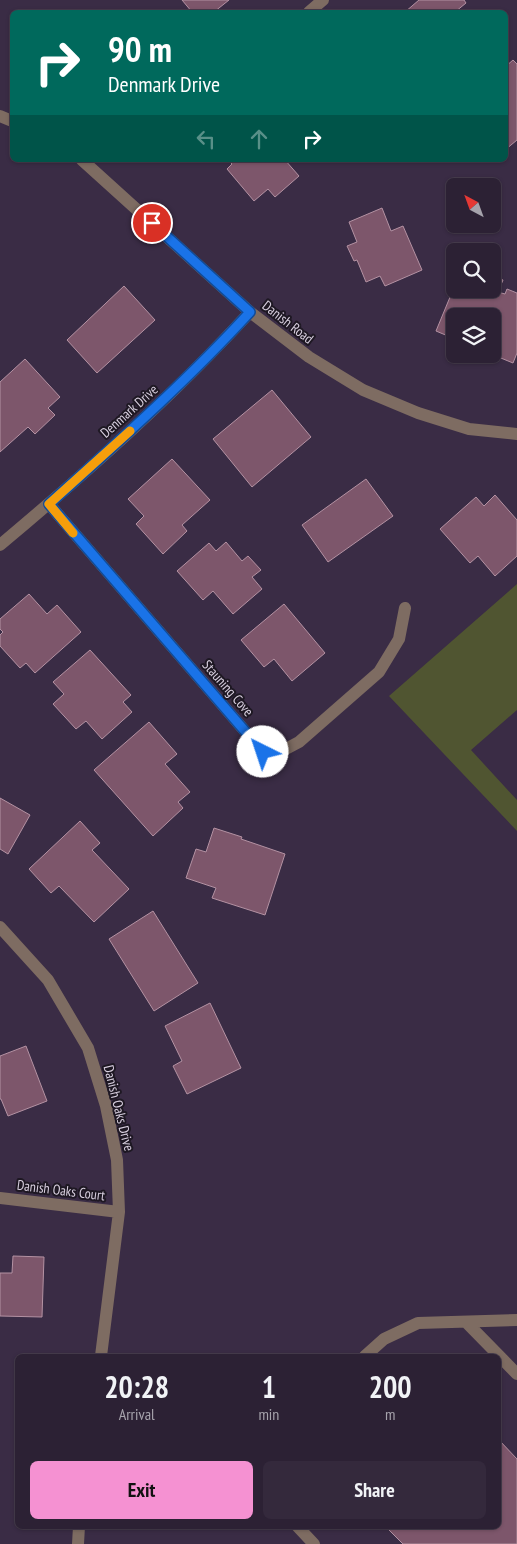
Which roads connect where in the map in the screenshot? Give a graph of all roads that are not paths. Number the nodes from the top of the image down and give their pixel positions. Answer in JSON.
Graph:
{"nodes":[{"id":1,"x":323,"y":0,"type":"edge"},
{"id":2,"x":311,"y":10,"type":"edge"},
{"id":3,"x":84,"y":162,"type":"edge"},
{"id":4,"x":250,"y":312,"type":"junction"},
{"id":5,"x":517,"y":434,"type":"edge"},
{"id":6,"x":49,"y":504,"type":"junction"},
{"id":7,"x":0,"y":545,"type":"edge"},
{"id":8,"x":405,"y":608,"type":"dead end"},
{"id":9,"x":0,"y":926,"type":"edge"},
{"id":10,"x":0,"y":1198,"type":"edge"},
{"id":11,"x":119,"y":1212,"type":"junction"},
{"id":12,"x":517,"y":1320,"type":"edge"},
{"id":13,"x":466,"y":1322,"type":"junction"},
{"id":14,"x":101,"y":1354,"type":"edge"},
{"id":15,"x":367,"y":1354,"type":"edge"},
{"id":16,"x":497,"y":1354,"type":"edge"},
{"id":17,"x":501,"y":1358,"type":"edge"},
{"id":18,"x":517,"y":1374,"type":"edge"},
{"id":19,"x":80,"y":1529,"type":"edge"},
{"id":20,"x":300,"y":1529,"type":"edge"},
{"id":21,"x":78,"y":1544,"type":"edge"},
{"id":22,"x":314,"y":1544,"type":"edge"}],
"edges":[{"from":1,"to":2,"type":"street"},
{"from":3,"to":4,"type":"street","name":"Danish Road"},
{"from":4,"to":5,"type":"street","name":"Danish Road"},
{"from":4,"to":6,"type":"street","name":"Denmark Drive"},
{"from":6,"to":7,"type":"street","name":"Denmark Drive"},
{"from":6,"to":8,"type":"street","name":"Stauning Cove"},
{"from":9,"to":11,"type":"street","name":"Danish Oaks Drive"},
{"from":10,"to":11,"type":"street","name":"Danish Oaks Court"},
{"from":11,"to":14,"type":"street","name":"Danish Oaks Drive"},
{"from":12,"to":13,"type":"street"},
{"from":13,"to":15,"type":"street"},
{"from":13,"to":16,"type":"street"},
{"from":17,"to":18,"type":"street"},
{"from":19,"to":21,"type":"street"},
{"from":20,"to":22,"type":"street"}]}
